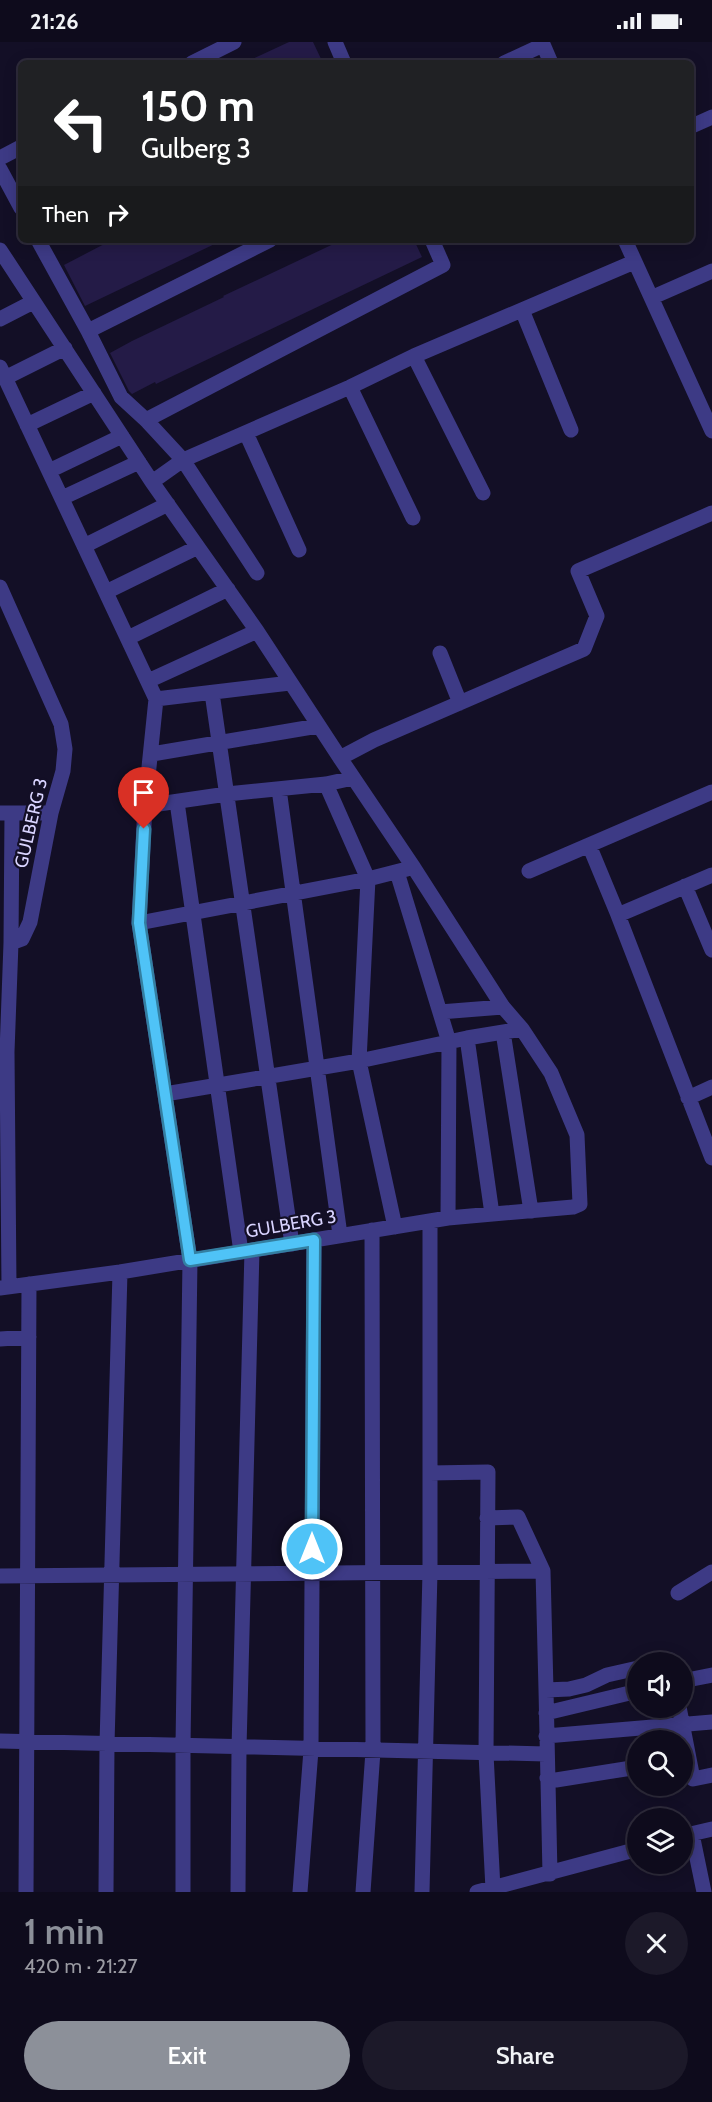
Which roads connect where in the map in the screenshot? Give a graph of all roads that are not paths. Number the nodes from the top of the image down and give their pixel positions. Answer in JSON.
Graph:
{"nodes":[{"id":1,"x":234,"y":42,"type":"edge"},
{"id":2,"x":335,"y":42,"type":"edge"},
{"id":3,"x":543,"y":44,"type":"edge"},
{"id":4,"x":198,"y":60,"type":"edge"},
{"id":5,"x":343,"y":60,"type":"edge"},
{"id":6,"x":510,"y":60,"type":"edge"},
{"id":7,"x":550,"y":60,"type":"edge"},
{"id":8,"x":712,"y":117,"type":"edge"},
{"id":9,"x":694,"y":125,"type":"edge"},
{"id":10,"x":18,"y":149,"type":"edge"},
{"id":11,"x":0,"y":158,"type":"edge"},
{"id":12,"x":0,"y":169,"type":"edge"},
{"id":13,"x":18,"y":202,"type":"edge"},
{"id":14,"x":44,"y":243,"type":"edge"},
{"id":15,"x":264,"y":243,"type":"edge"},
{"id":16,"x":433,"y":243,"type":"edge"},
{"id":17,"x":626,"y":243,"type":"edge"},
{"id":18,"x":0,"y":250,"type":"edge"},
{"id":19,"x":634,"y":262,"type":"junction"},
{"id":20,"x":712,"y":271,"type":"edge"},
{"id":21,"x":652,"y":297,"type":"junction"},
{"id":22,"x":33,"y":302,"type":"junction"},
{"id":23,"x":522,"y":310,"type":"junction"},
{"id":24,"x":0,"y":319,"type":"edge"},
{"id":25,"x":88,"y":331,"type":"junction"},
{"id":26,"x":65,"y":348,"type":"junction"},
{"id":27,"x":414,"y":356,"type":"junction"},
{"id":28,"x":3,"y":373,"type":"edge"},
{"id":29,"x":350,"y":387,"type":"junction"},
{"id":30,"x":94,"y":393,"type":"junction"},
{"id":31,"x":146,"y":420,"type":"junction"},
{"id":32,"x":27,"y":425,"type":"junction"},
{"id":33,"x":711,"y":426,"type":"edge"},
{"id":34,"x":571,"y":430,"type":"dead end"},
{"id":35,"x":246,"y":433,"type":"junction"},
{"id":36,"x":122,"y":436,"type":"junction"},
{"id":37,"x":183,"y":460,"type":"junction"},
{"id":38,"x":139,"y":462,"type":"junction"},
{"id":39,"x":49,"y":471,"type":"junction"},
{"id":40,"x":152,"y":482,"type":"junction"},
{"id":41,"x":483,"y":493,"type":"dead end"},
{"id":42,"x":62,"y":498,"type":"junction"},
{"id":43,"x":168,"y":504,"type":"junction"},
{"id":44,"x":712,"y":513,"type":"edge"},
{"id":45,"x":413,"y":518,"type":"dead end"},
{"id":46,"x":84,"y":546,"type":"junction"},
{"id":47,"x":198,"y":547,"type":"junction"},
{"id":48,"x":299,"y":550,"type":"dead end"},
{"id":49,"x":257,"y":573,"type":"dead end"},
{"id":50,"x":0,"y":587,"type":"edge"},
{"id":51,"x":228,"y":590,"type":"junction"},
{"id":52,"x":106,"y":592,"type":"junction"},
{"id":53,"x":257,"y":632,"type":"junction"},
{"id":54,"x":128,"y":638,"type":"junction"},
{"id":55,"x":440,"y":653,"type":"dead end"},
{"id":56,"x":148,"y":681,"type":"junction"},
{"id":57,"x":290,"y":683,"type":"junction"},
{"id":58,"x":212,"y":693,"type":"junction"},
{"id":59,"x":156,"y":699,"type":"junction"},
{"id":60,"x":460,"y":702,"type":"junction"},
{"id":61,"x":318,"y":726,"type":"junction"},
{"id":62,"x":219,"y":743,"type":"junction"},
{"id":63,"x":152,"y":754,"type":"junction"},
{"id":64,"x":340,"y":758,"type":"junction"},
{"id":65,"x":353,"y":778,"type":"junction"},
{"id":66,"x":326,"y":784,"type":"junction"},
{"id":67,"x":279,"y":789,"type":"junction"},
{"id":68,"x":712,"y":792,"type":"edge"},
{"id":69,"x":227,"y":794,"type":"junction"},
{"id":70,"x":177,"y":802,"type":"junction"},
{"id":71,"x":145,"y":806,"type":"junction"},
{"id":72,"x":6,"y":813,"type":"edge"},
{"id":73,"x":51,"y":813,"type":"junction"},
{"id":74,"x":589,"y":845,"type":"junction"},
{"id":75,"x":414,"y":868,"type":"junction"},
{"id":76,"x":529,"y":871,"type":"dead end"},
{"id":77,"x":397,"y":872,"type":"junction"},
{"id":78,"x":712,"y":875,"type":"edge"},
{"id":79,"x":368,"y":879,"type":"junction"},
{"id":80,"x":685,"y":886,"type":"junction"},
{"id":81,"x":294,"y":894,"type":"junction"},
{"id":82,"x":242,"y":904,"type":"junction"},
{"id":83,"x":193,"y":912,"type":"junction"},
{"id":84,"x":618,"y":915,"type":"junction"},
{"id":85,"x":139,"y":923,"type":"junction"},
{"id":86,"x":11,"y":943,"type":"junction"},
{"id":87,"x":712,"y":950,"type":"edge"},
{"id":88,"x":503,"y":1007,"type":"junction"},
{"id":89,"x":440,"y":1012,"type":"junction"},
{"id":90,"x":522,"y":1029,"type":"junction"},
{"id":91,"x":503,"y":1032,"type":"junction"},
{"id":92,"x":467,"y":1038,"type":"junction"},
{"id":93,"x":449,"y":1042,"type":"junction"},
{"id":94,"x":359,"y":1061,"type":"junction"},
{"id":95,"x":318,"y":1068,"type":"junction"},
{"id":96,"x":268,"y":1076,"type":"junction"},
{"id":97,"x":217,"y":1085,"type":"junction"},
{"id":98,"x":712,"y":1087,"type":"edge"},
{"id":99,"x":165,"y":1094,"type":"junction"},
{"id":100,"x":688,"y":1098,"type":"junction"},
{"id":101,"x":712,"y":1158,"type":"edge"},
{"id":102,"x":531,"y":1211,"type":"junction"},
{"id":103,"x":492,"y":1214,"type":"junction"},
{"id":104,"x":448,"y":1218,"type":"junction"},
{"id":105,"x":430,"y":1221,"type":"junction"},
{"id":106,"x":395,"y":1227,"type":"junction"},
{"id":107,"x":372,"y":1230,"type":"junction"},
{"id":108,"x":340,"y":1236,"type":"junction"},
{"id":109,"x":314,"y":1240,"type":"junction"},
{"id":110,"x":292,"y":1244,"type":"junction"},
{"id":111,"x":246,"y":1251,"type":"junction"},
{"id":112,"x":190,"y":1260,"type":"junction"},
{"id":113,"x":120,"y":1272,"type":"junction"},
{"id":114,"x":29,"y":1284,"type":"junction"},
{"id":115,"x":4,"y":1287,"type":"edge"},
{"id":116,"x":29,"y":1337,"type":"junction"},
{"id":117,"x":0,"y":1339,"type":"edge"},
{"id":118,"x":430,"y":1473,"type":"junction"},
{"id":119,"x":487,"y":1518,"type":"junction"},
{"id":120,"x":487,"y":1571,"type":"junction"},
{"id":121,"x":543,"y":1571,"type":"junction"},
{"id":122,"x":372,"y":1572,"type":"junction"},
{"id":123,"x":430,"y":1572,"type":"junction"},
{"id":124,"x":712,"y":1572,"type":"edge"},
{"id":125,"x":312,"y":1573,"type":"junction"},
{"id":126,"x":186,"y":1574,"type":"junction"},
{"id":127,"x":243,"y":1574,"type":"junction"},
{"id":128,"x":27,"y":1575,"type":"junction"},
{"id":129,"x":112,"y":1575,"type":"junction"},
{"id":130,"x":0,"y":1576,"type":"edge"},
{"id":131,"x":678,"y":1593,"type":"dead end"},
{"id":132,"x":627,"y":1670,"type":"edge"},
{"id":133,"x":712,"y":1675,"type":"edge"},
{"id":134,"x":693,"y":1679,"type":"edge"},
{"id":135,"x":546,"y":1690,"type":"junction"},
{"id":136,"x":627,"y":1694,"type":"edge"},
{"id":137,"x":546,"y":1713,"type":"junction"},
{"id":138,"x":681,"y":1718,"type":"edge"},
{"id":139,"x":712,"y":1722,"type":"edge"},
{"id":140,"x":682,"y":1725,"type":"junction"},
{"id":141,"x":682,"y":1730,"type":"edge"},
{"id":142,"x":546,"y":1736,"type":"junction"},
{"id":143,"x":0,"y":1741,"type":"edge"},
{"id":144,"x":27,"y":1742,"type":"junction"},
{"id":145,"x":107,"y":1744,"type":"junction"},
{"id":146,"x":183,"y":1746,"type":"junction"},
{"id":147,"x":239,"y":1748,"type":"junction"},
{"id":148,"x":310,"y":1750,"type":"junction"},
{"id":149,"x":373,"y":1751,"type":"junction"},
{"id":150,"x":427,"y":1752,"type":"junction"},
{"id":151,"x":486,"y":1754,"type":"junction"},
{"id":152,"x":546,"y":1754,"type":"junction"},
{"id":153,"x":627,"y":1769,"type":"edge"},
{"id":154,"x":712,"y":1775,"type":"edge"},
{"id":155,"x":547,"y":1778,"type":"junction"},
{"id":156,"x":693,"y":1779,"type":"edge"},
{"id":157,"x":712,"y":1829,"type":"edge"},
{"id":158,"x":693,"y":1834,"type":"edge"},
{"id":159,"x":627,"y":1852,"type":"edge"},
{"id":160,"x":693,"y":1855,"type":"edge"},
{"id":161,"x":550,"y":1874,"type":"junction"},
{"id":162,"x":493,"y":1889,"type":"junction"},
{"id":163,"x":26,"y":1892,"type":"edge"},
{"id":164,"x":106,"y":1892,"type":"edge"},
{"id":165,"x":183,"y":1892,"type":"edge"},
{"id":166,"x":238,"y":1892,"type":"edge"},
{"id":167,"x":300,"y":1892,"type":"edge"},
{"id":168,"x":363,"y":1892,"type":"edge"},
{"id":169,"x":422,"y":1892,"type":"edge"},
{"id":170,"x":477,"y":1892,"type":"edge"},
{"id":171,"x":704,"y":1892,"type":"edge"}],
"edges":[{"from":1,"to":4,"type":"street"},
{"from":2,"to":5,"type":"street"},
{"from":3,"to":6,"type":"street"},
{"from":3,"to":7,"type":"street"},
{"from":8,"to":9,"type":"street"},
{"from":10,"to":11,"type":"street"},
{"from":12,"to":13,"type":"street"},
{"from":14,"to":25,"type":"street"},
{"from":15,"to":25,"type":"street"},
{"from":16,"to":31,"type":"street"},
{"from":17,"to":19,"type":"street"},
{"from":18,"to":22,"type":"street"},
{"from":19,"to":21,"type":"street"},
{"from":19,"to":23,"type":"street"},
{"from":20,"to":21,"type":"street"},
{"from":21,"to":33,"type":"street"},
{"from":22,"to":24,"type":"street"},
{"from":22,"to":26,"type":"street"},
{"from":23,"to":27,"type":"street"},
{"from":23,"to":34,"type":"street"},
{"from":25,"to":31,"type":"street"},
{"from":26,"to":28,"type":"street"},
{"from":26,"to":30,"type":"street"},
{"from":27,"to":29,"type":"street"},
{"from":27,"to":41,"type":"street"},
{"from":28,"to":32,"type":"street"},
{"from":29,"to":35,"type":"street"},
{"from":29,"to":45,"type":"street"},
{"from":30,"to":32,"type":"street"},
{"from":30,"to":36,"type":"street"},
{"from":31,"to":37,"type":"street"},
{"from":32,"to":39,"type":"street"},
{"from":35,"to":37,"type":"street"},
{"from":35,"to":48,"type":"street"},
{"from":36,"to":38,"type":"street"},
{"from":36,"to":39,"type":"street"},
{"from":37,"to":40,"type":"street"},
{"from":37,"to":49,"type":"street"},
{"from":38,"to":40,"type":"street"},
{"from":38,"to":42,"type":"street"},
{"from":39,"to":42,"type":"street"},
{"from":40,"to":43,"type":"street"},
{"from":42,"to":46,"type":"street"},
{"from":43,"to":46,"type":"street"},
{"from":43,"to":47,"type":"street"},
{"from":44,"to":60,"type":"street"},
{"from":46,"to":52,"type":"street"},
{"from":47,"to":51,"type":"street"},
{"from":47,"to":52,"type":"street"},
{"from":50,"to":73,"type":"street","name":"GULBERG 3"},
{"from":51,"to":53,"type":"street"},
{"from":51,"to":54,"type":"street"},
{"from":52,"to":54,"type":"street"},
{"from":53,"to":56,"type":"street"},
{"from":53,"to":57,"type":"street"},
{"from":54,"to":56,"type":"street"},
{"from":55,"to":60,"type":"street"},
{"from":56,"to":59,"type":"street"},
{"from":57,"to":58,"type":"street"},
{"from":57,"to":61,"type":"street"},
{"from":58,"to":59,"type":"street"},
{"from":58,"to":62,"type":"street"},
{"from":59,"to":63,"type":"street"},
{"from":60,"to":64,"type":"street"},
{"from":61,"to":62,"type":"street"},
{"from":61,"to":64,"type":"street"},
{"from":62,"to":63,"type":"street"},
{"from":62,"to":69,"type":"street"},
{"from":63,"to":71,"type":"street"},
{"from":64,"to":65,"type":"street"},
{"from":65,"to":66,"type":"street"},
{"from":65,"to":75,"type":"street"},
{"from":66,"to":67,"type":"street"},
{"from":66,"to":79,"type":"street"},
{"from":67,"to":69,"type":"street"},
{"from":67,"to":81,"type":"street"},
{"from":68,"to":74,"type":"street"},
{"from":69,"to":70,"type":"street"},
{"from":69,"to":82,"type":"street"},
{"from":70,"to":71,"type":"street"},
{"from":70,"to":83,"type":"street"},
{"from":71,"to":85,"type":"street"},
{"from":72,"to":73,"type":"street"},
{"from":72,"to":86,"type":"street"},
{"from":73,"to":86,"type":"street","name":"GULBERG 3"},
{"from":74,"to":76,"type":"street"},
{"from":74,"to":84,"type":"street"},
{"from":75,"to":77,"type":"street"},
{"from":75,"to":88,"type":"street"},
{"from":77,"to":79,"type":"street"},
{"from":77,"to":89,"type":"street"},
{"from":78,"to":80,"type":"street"},
{"from":79,"to":81,"type":"street"},
{"from":79,"to":94,"type":"street"},
{"from":80,"to":84,"type":"street"},
{"from":80,"to":87,"type":"street"},
{"from":81,"to":82,"type":"street"},
{"from":81,"to":95,"type":"street"},
{"from":82,"to":83,"type":"street"},
{"from":82,"to":96,"type":"street"},
{"from":83,"to":85,"type":"street"},
{"from":83,"to":97,"type":"street"},
{"from":84,"to":100,"type":"street"},
{"from":85,"to":99,"type":"street"},
{"from":86,"to":115,"type":"street","name":"GULBERG 3"},
{"from":88,"to":89,"type":"street"},
{"from":88,"to":90,"type":"street"},
{"from":89,"to":93,"type":"street"},
{"from":90,"to":91,"type":"street"},
{"from":90,"to":102,"type":"street","name":"GULBERG 3"},
{"from":91,"to":92,"type":"street"},
{"from":91,"to":102,"type":"street"},
{"from":92,"to":93,"type":"street"},
{"from":92,"to":103,"type":"street"},
{"from":93,"to":94,"type":"street"},
{"from":93,"to":104,"type":"street"},
{"from":94,"to":95,"type":"street"},
{"from":94,"to":106,"type":"street"},
{"from":95,"to":96,"type":"street"},
{"from":95,"to":108,"type":"street"},
{"from":96,"to":97,"type":"street"},
{"from":96,"to":110,"type":"street"},
{"from":97,"to":99,"type":"street"},
{"from":97,"to":111,"type":"street"},
{"from":98,"to":100,"type":"street"},
{"from":99,"to":112,"type":"street"},
{"from":100,"to":101,"type":"street"},
{"from":102,"to":103,"type":"street","name":"GULBERG 3"},
{"from":103,"to":104,"type":"street","name":"GULBERG 3"},
{"from":104,"to":105,"type":"street","name":"GULBERG 3"},
{"from":105,"to":106,"type":"street","name":"GULBERG 3"},
{"from":105,"to":118,"type":"street"},
{"from":106,"to":107,"type":"street","name":"GULBERG 3"},
{"from":107,"to":108,"type":"street","name":"GULBERG 3"},
{"from":107,"to":122,"type":"street"},
{"from":108,"to":109,"type":"street","name":"GULBERG 3"},
{"from":109,"to":110,"type":"street","name":"GULBERG 3"},
{"from":109,"to":125,"type":"street"},
{"from":110,"to":111,"type":"street","name":"GULBERG 3"},
{"from":111,"to":112,"type":"street","name":"GULBERG 3"},
{"from":111,"to":127,"type":"street"},
{"from":112,"to":113,"type":"street","name":"GULBERG 3"},
{"from":112,"to":126,"type":"street"},
{"from":113,"to":114,"type":"street","name":"GULBERG 3"},
{"from":113,"to":129,"type":"street"},
{"from":114,"to":115,"type":"street","name":"GULBERG 3"},
{"from":114,"to":116,"type":"street"},
{"from":116,"to":117,"type":"street"},
{"from":116,"to":128,"type":"street"},
{"from":118,"to":119,"type":"street"},
{"from":118,"to":123,"type":"street"},
{"from":119,"to":120,"type":"street"},
{"from":119,"to":121,"type":"street"},
{"from":120,"to":121,"type":"street"},
{"from":120,"to":123,"type":"street"},
{"from":120,"to":151,"type":"street"},
{"from":121,"to":135,"type":"street"},
{"from":122,"to":123,"type":"street"},
{"from":122,"to":125,"type":"street"},
{"from":122,"to":149,"type":"street"},
{"from":123,"to":150,"type":"street"},
{"from":124,"to":131,"type":"street"},
{"from":125,"to":127,"type":"street"},
{"from":125,"to":148,"type":"street"},
{"from":126,"to":127,"type":"street"},
{"from":126,"to":129,"type":"street"},
{"from":126,"to":146,"type":"street"},
{"from":127,"to":147,"type":"street"},
{"from":128,"to":129,"type":"street"},
{"from":128,"to":130,"type":"street"},
{"from":128,"to":144,"type":"street"},
{"from":129,"to":145,"type":"street"},
{"from":132,"to":135,"type":"street"},
{"from":133,"to":134,"type":"street"},
{"from":135,"to":137,"type":"street"},
{"from":136,"to":137,"type":"street"},
{"from":137,"to":142,"type":"street"},
{"from":138,"to":140,"type":"street"},
{"from":139,"to":140,"type":"street"},
{"from":140,"to":141,"type":"street"},
{"from":140,"to":142,"type":"street"},
{"from":142,"to":152,"type":"street"},
{"from":143,"to":144,"type":"street"},
{"from":144,"to":145,"type":"street"},
{"from":144,"to":163,"type":"street"},
{"from":145,"to":146,"type":"street"},
{"from":145,"to":164,"type":"street"},
{"from":146,"to":147,"type":"street"},
{"from":146,"to":165,"type":"street"},
{"from":147,"to":148,"type":"street"},
{"from":147,"to":166,"type":"street"},
{"from":148,"to":149,"type":"street"},
{"from":148,"to":167,"type":"street"},
{"from":149,"to":150,"type":"street"},
{"from":149,"to":168,"type":"street"},
{"from":150,"to":151,"type":"street"},
{"from":150,"to":169,"type":"street"},
{"from":151,"to":152,"type":"street"},
{"from":151,"to":162,"type":"street"},
{"from":152,"to":155,"type":"street"},
{"from":153,"to":155,"type":"street"},
{"from":154,"to":156,"type":"street"},
{"from":155,"to":161,"type":"street"},
{"from":157,"to":158,"type":"street"},
{"from":159,"to":161,"type":"street"},
{"from":160,"to":171,"type":"street"},
{"from":161,"to":162,"type":"street"},
{"from":162,"to":170,"type":"street"}]}
